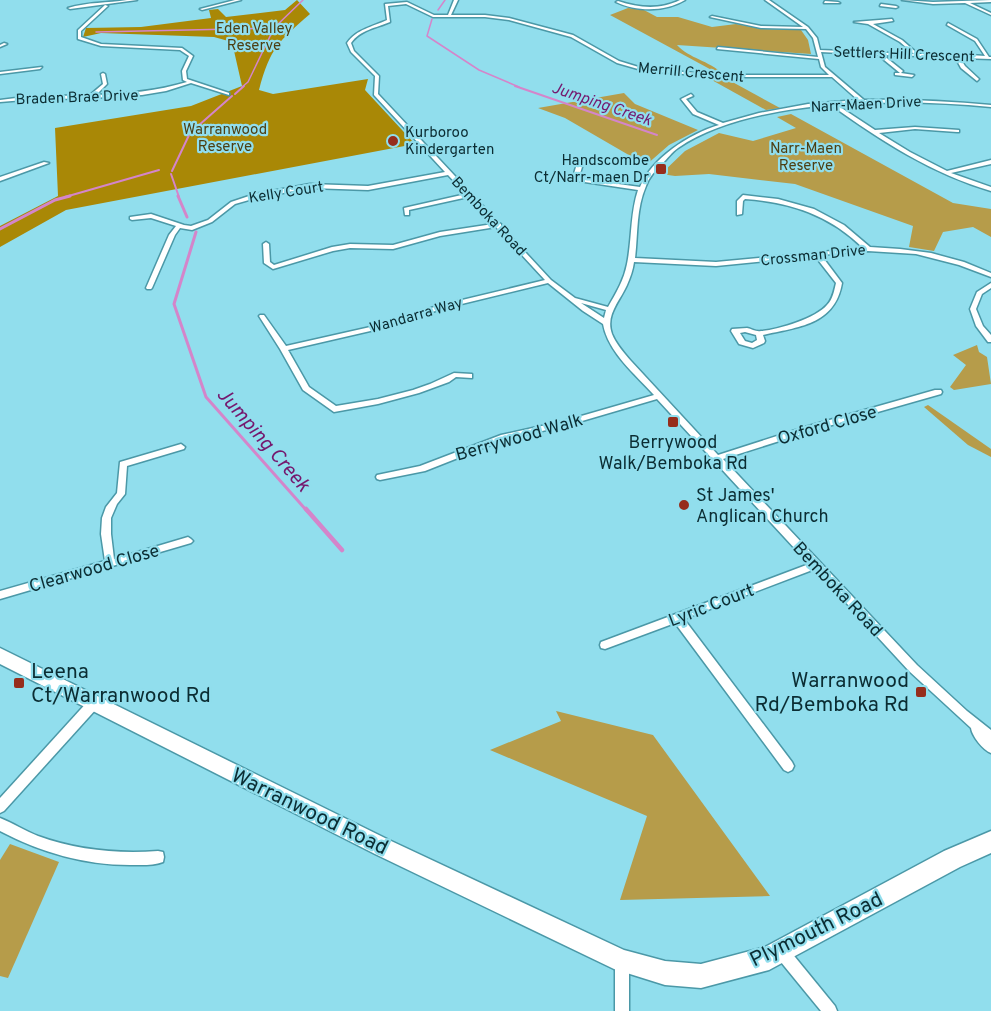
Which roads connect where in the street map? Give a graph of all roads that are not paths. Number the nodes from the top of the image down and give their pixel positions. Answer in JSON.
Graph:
{"nodes":[{"id":1,"x":135,"y":0,"type":"edge"},
{"id":2,"x":239,"y":0,"type":"edge"},
{"id":3,"x":456,"y":0,"type":"edge"},
{"id":4,"x":683,"y":0,"type":"edge"},
{"id":5,"x":767,"y":0,"type":"edge"},
{"id":6,"x":903,"y":0,"type":"edge"},
{"id":7,"x":608,"y":1,"type":"edge"},
{"id":8,"x":618,"y":1,"type":"edge"},
{"id":9,"x":830,"y":1,"type":"edge"},
{"id":10,"x":991,"y":1,"type":"edge"},
{"id":11,"x":105,"y":2,"type":"edge"},
{"id":12,"x":825,"y":2,"type":"dead end"},
{"id":13,"x":964,"y":2,"type":"junction"},
{"id":14,"x":838,"y":3,"type":"dead end"},
{"id":15,"x":890,"y":4,"type":"junction"},
{"id":16,"x":881,"y":5,"type":"dead end"},
{"id":17,"x":896,"y":7,"type":"dead end"},
{"id":18,"x":71,"y":8,"type":"dead end"},
{"id":19,"x":202,"y":9,"type":"dead end"},
{"id":20,"x":449,"y":16,"type":"junction"},
{"id":21,"x":712,"y":17,"type":"dead end"},
{"id":22,"x":991,"y":17,"type":"edge"},
{"id":23,"x":892,"y":21,"type":"dead end"},
{"id":24,"x":856,"y":22,"type":"dead end"},
{"id":25,"x":869,"y":23,"type":"junction"},
{"id":26,"x":948,"y":24,"type":"dead end"},
{"id":27,"x":807,"y":28,"type":"junction"},
{"id":28,"x":718,"y":48,"type":"dead end"},
{"id":29,"x":818,"y":51,"type":"junction"},
{"id":30,"x":916,"y":53,"type":"junction"},
{"id":31,"x":879,"y":54,"type":"junction"},
{"id":32,"x":956,"y":55,"type":"junction"},
{"id":33,"x":989,"y":57,"type":"edge"},
{"id":34,"x":819,"y":58,"type":"junction"},
{"id":35,"x":40,"y":68,"type":"dead end"},
{"id":36,"x":901,"y":72,"type":"junction"},
{"id":37,"x":0,"y":73,"type":"edge"},
{"id":38,"x":103,"y":74,"type":"dead end"},
{"id":39,"x":895,"y":75,"type":"dead end"},
{"id":40,"x":377,"y":76,"type":"joint"},
{"id":41,"x":832,"y":76,"type":"junction"},
{"id":42,"x":912,"y":76,"type":"dead end"},
{"id":43,"x":977,"y":80,"type":"dead end"},
{"id":44,"x":189,"y":83,"type":"junction"},
{"id":45,"x":227,"y":94,"type":"dead end"},
{"id":46,"x":691,"y":95,"type":"dead end"},
{"id":47,"x":91,"y":97,"type":"junction"},
{"id":48,"x":0,"y":101,"type":"edge"},
{"id":49,"x":863,"y":102,"type":"junction"},
{"id":50,"x":831,"y":103,"type":"junction"},
{"id":51,"x":991,"y":106,"type":"edge"},
{"id":52,"x":723,"y":125,"type":"junction"},
{"id":53,"x":957,"y":131,"type":"dead end"},
{"id":54,"x":872,"y":132,"type":"junction"},
{"id":55,"x":991,"y":162,"type":"edge"},
{"id":56,"x":46,"y":163,"type":"dead end"},
{"id":57,"x":577,"y":163,"type":"dead end"},
{"id":58,"x":948,"y":172,"type":"junction"},
{"id":59,"x":449,"y":173,"type":"junction"},
{"id":60,"x":0,"y":179,"type":"edge"},
{"id":61,"x":641,"y":189,"type":"junction"},
{"id":62,"x":991,"y":189,"type":"edge"},
{"id":63,"x":470,"y":195,"type":"junction"},
{"id":64,"x":407,"y":214,"type":"dead end"},
{"id":65,"x":739,"y":214,"type":"dead end"},
{"id":66,"x":132,"y":218,"type":"dead end"},
{"id":67,"x":499,"y":225,"type":"junction"},
{"id":68,"x":179,"y":226,"type":"junction"},
{"id":69,"x":266,"y":244,"type":"dead end"},
{"id":70,"x":868,"y":249,"type":"junction"},
{"id":71,"x":818,"y":254,"type":"junction"},
{"id":72,"x":632,"y":260,"type":"junction"},
{"id":73,"x":991,"y":275,"type":"edge"},
{"id":74,"x":549,"y":281,"type":"junction"},
{"id":75,"x":991,"y":285,"type":"edge"},
{"id":76,"x":149,"y":288,"type":"dead end"},
{"id":77,"x":567,"y":297,"type":"junction"},
{"id":78,"x":609,"y":309,"type":"junction"},
{"id":79,"x":262,"y":316,"type":"dead end"},
{"id":80,"x":605,"y":322,"type":"junction"},
{"id":81,"x":759,"y":334,"type":"dead end"},
{"id":82,"x":991,"y":340,"type":"edge"},
{"id":83,"x":284,"y":349,"type":"junction"},
{"id":84,"x":469,"y":376,"type":"dead end"},
{"id":85,"x":938,"y":392,"type":"dead end"},
{"id":86,"x":659,"y":396,"type":"junction"},
{"id":87,"x":181,"y":447,"type":"dead end"},
{"id":88,"x":717,"y":458,"type":"junction"},
{"id":89,"x":380,"y":477,"type":"dead end"},
{"id":90,"x":188,"y":541,"type":"dead end"},
{"id":91,"x":110,"y":563,"type":"junction"},
{"id":92,"x":816,"y":565,"type":"junction"},
{"id":93,"x":0,"y":595,"type":"edge"},
{"id":94,"x":677,"y":618,"type":"junction"},
{"id":95,"x":605,"y":645,"type":"dead end"},
{"id":96,"x":0,"y":656,"type":"edge"},
{"id":97,"x":94,"y":703,"type":"junction"},
{"id":98,"x":963,"y":715,"type":"junction"},
{"id":99,"x":991,"y":737,"type":"edge"},
{"id":100,"x":991,"y":748,"type":"edge"},
{"id":101,"x":788,"y":766,"type":"dead end"},
{"id":102,"x":0,"y":807,"type":"edge"},
{"id":103,"x":0,"y":824,"type":"edge"},
{"id":104,"x":988,"y":842,"type":"edge"},
{"id":105,"x":158,"y":857,"type":"dead end"},
{"id":106,"x":781,"y":951,"type":"junction"},
{"id":107,"x":622,"y":961,"type":"junction"},
{"id":108,"x":622,"y":1011,"type":"edge"},
{"id":109,"x":830,"y":1011,"type":"edge"}],
"edges":[{"from":1,"to":11,"type":"street"},
{"from":2,"to":19,"type":"street"},
{"from":3,"to":20,"type":"street"},
{"from":4,"to":8,"type":"street"},
{"from":5,"to":27,"type":"street"},
{"from":6,"to":13,"type":"street"},
{"from":6,"to":15,"type":"street"},
{"from":7,"to":8,"type":"street"},
{"from":9,"to":12,"type":"street"},
{"from":9,"to":14,"type":"street"},
{"from":10,"to":13,"type":"street"},
{"from":11,"to":18,"type":"street"},
{"from":11,"to":44,"type":"street"},
{"from":13,"to":22,"type":"street"},
{"from":15,"to":16,"type":"street"},
{"from":15,"to":17,"type":"street"},
{"from":20,"to":40,"type":"street","name":"Merrill Crescent"},
{"from":20,"to":41,"type":"street","name":"Merrill Crescent"},
{"from":21,"to":27,"type":"street"},
{"from":23,"to":25,"type":"street"},
{"from":24,"to":25,"type":"street"},
{"from":25,"to":30,"type":"street"},
{"from":26,"to":33,"type":"street"},
{"from":27,"to":29,"type":"street"},
{"from":28,"to":34,"type":"street"},
{"from":29,"to":31,"type":"street","name":"Settlers Hill Crescent"},
{"from":29,"to":34,"type":"street"},
{"from":30,"to":31,"type":"street","name":"Settlers Hill Crescent"},
{"from":30,"to":32,"type":"street","name":"Settlers Hill Crescent"},
{"from":31,"to":36,"type":"street"},
{"from":32,"to":33,"type":"street","name":"Settlers Hill Crescent"},
{"from":32,"to":43,"type":"street"},
{"from":34,"to":41,"type":"street"},
{"from":35,"to":37,"type":"street"},
{"from":36,"to":39,"type":"street"},
{"from":36,"to":42,"type":"street"},
{"from":38,"to":47,"type":"street"},
{"from":40,"to":59,"type":"street","name":"Bemboka Road"},
{"from":41,"to":49,"type":"street"},
{"from":44,"to":45,"type":"street"},
{"from":44,"to":47,"type":"street","name":"Braden Brae Drive"},
{"from":46,"to":52,"type":"street"},
{"from":47,"to":48,"type":"street","name":"Braden Brae Drive"},
{"from":49,"to":50,"type":"street","name":"Narr-Maen Drive"},
{"from":49,"to":51,"type":"street","name":"Narr-Maen Drive"},
{"from":50,"to":52,"type":"street","name":"Narr-Maen Drive"},
{"from":50,"to":54,"type":"street"},
{"from":52,"to":61,"type":"street","name":"Narr-Maen Drive"},
{"from":53,"to":54,"type":"street"},
{"from":54,"to":58,"type":"street"},
{"from":55,"to":58,"type":"street"},
{"from":56,"to":60,"type":"street"},
{"from":57,"to":61,"type":"street"},
{"from":58,"to":62,"type":"street"},
{"from":59,"to":63,"type":"street","name":"Bemboka Road"},
{"from":59,"to":68,"type":"street","name":"Kelly Court"},
{"from":61,"to":72,"type":"street","name":"Narr-Maen Drive"},
{"from":63,"to":64,"type":"street"},
{"from":63,"to":67,"type":"street","name":"Bemboka Road"},
{"from":65,"to":70,"type":"street"},
{"from":66,"to":68,"type":"street","name":"Kelly Court"},
{"from":67,"to":69,"type":"street"},
{"from":67,"to":74,"type":"street","name":"Bemboka Road"},
{"from":68,"to":76,"type":"street"},
{"from":70,"to":71,"type":"street","name":"Crossman Drive"},
{"from":70,"to":73,"type":"street","name":"Crossman Drive"},
{"from":71,"to":72,"type":"street","name":"Crossman Drive"},
{"from":71,"to":81,"type":"street"},
{"from":72,"to":78,"type":"street","name":"Narr-Maen Drive"},
{"from":74,"to":77,"type":"street","name":"Bemboka Road"},
{"from":74,"to":83,"type":"street","name":"Wandarra Way"},
{"from":75,"to":82,"type":"street"},
{"from":77,"to":78,"type":"street","name":"Bemboka Road"},
{"from":77,"to":80,"type":"street","name":"Bemboka Road"},
{"from":78,"to":80,"type":"street"},
{"from":79,"to":83,"type":"street"},
{"from":80,"to":86,"type":"street","name":"Bemboka Road"},
{"from":83,"to":84,"type":"street"},
{"from":85,"to":88,"type":"street","name":"Oxford Close"},
{"from":86,"to":88,"type":"street","name":"Bemboka Road"},
{"from":86,"to":89,"type":"street","name":"Berrywood Walk"},
{"from":87,"to":91,"type":"street"},
{"from":88,"to":92,"type":"street","name":"Bemboka Road"},
{"from":90,"to":91,"type":"street","name":"Clearwood Close"},
{"from":91,"to":93,"type":"street","name":"Clearwood Close"},
{"from":92,"to":94,"type":"street","name":"Lyric Court"},
{"from":92,"to":98,"type":"street","name":"Bemboka Road"},
{"from":94,"to":95,"type":"street","name":"Lyric Court"},
{"from":94,"to":101,"type":"street"},
{"from":96,"to":97,"type":"main road","name":"Warranwood Road"},
{"from":97,"to":102,"type":"street"},
{"from":97,"to":107,"type":"main road","name":"Warranwood Road"},
{"from":98,"to":99,"type":"street","name":"Bemboka Road"},
{"from":98,"to":100,"type":"street","name":"Bemboka Road"},
{"from":103,"to":105,"type":"street"},
{"from":104,"to":106,"type":"main road","name":"Plymouth Road"},
{"from":106,"to":107,"type":"main road","name":"Plymouth Road"},
{"from":106,"to":109,"type":"street"},
{"from":107,"to":108,"type":"street"}]}
